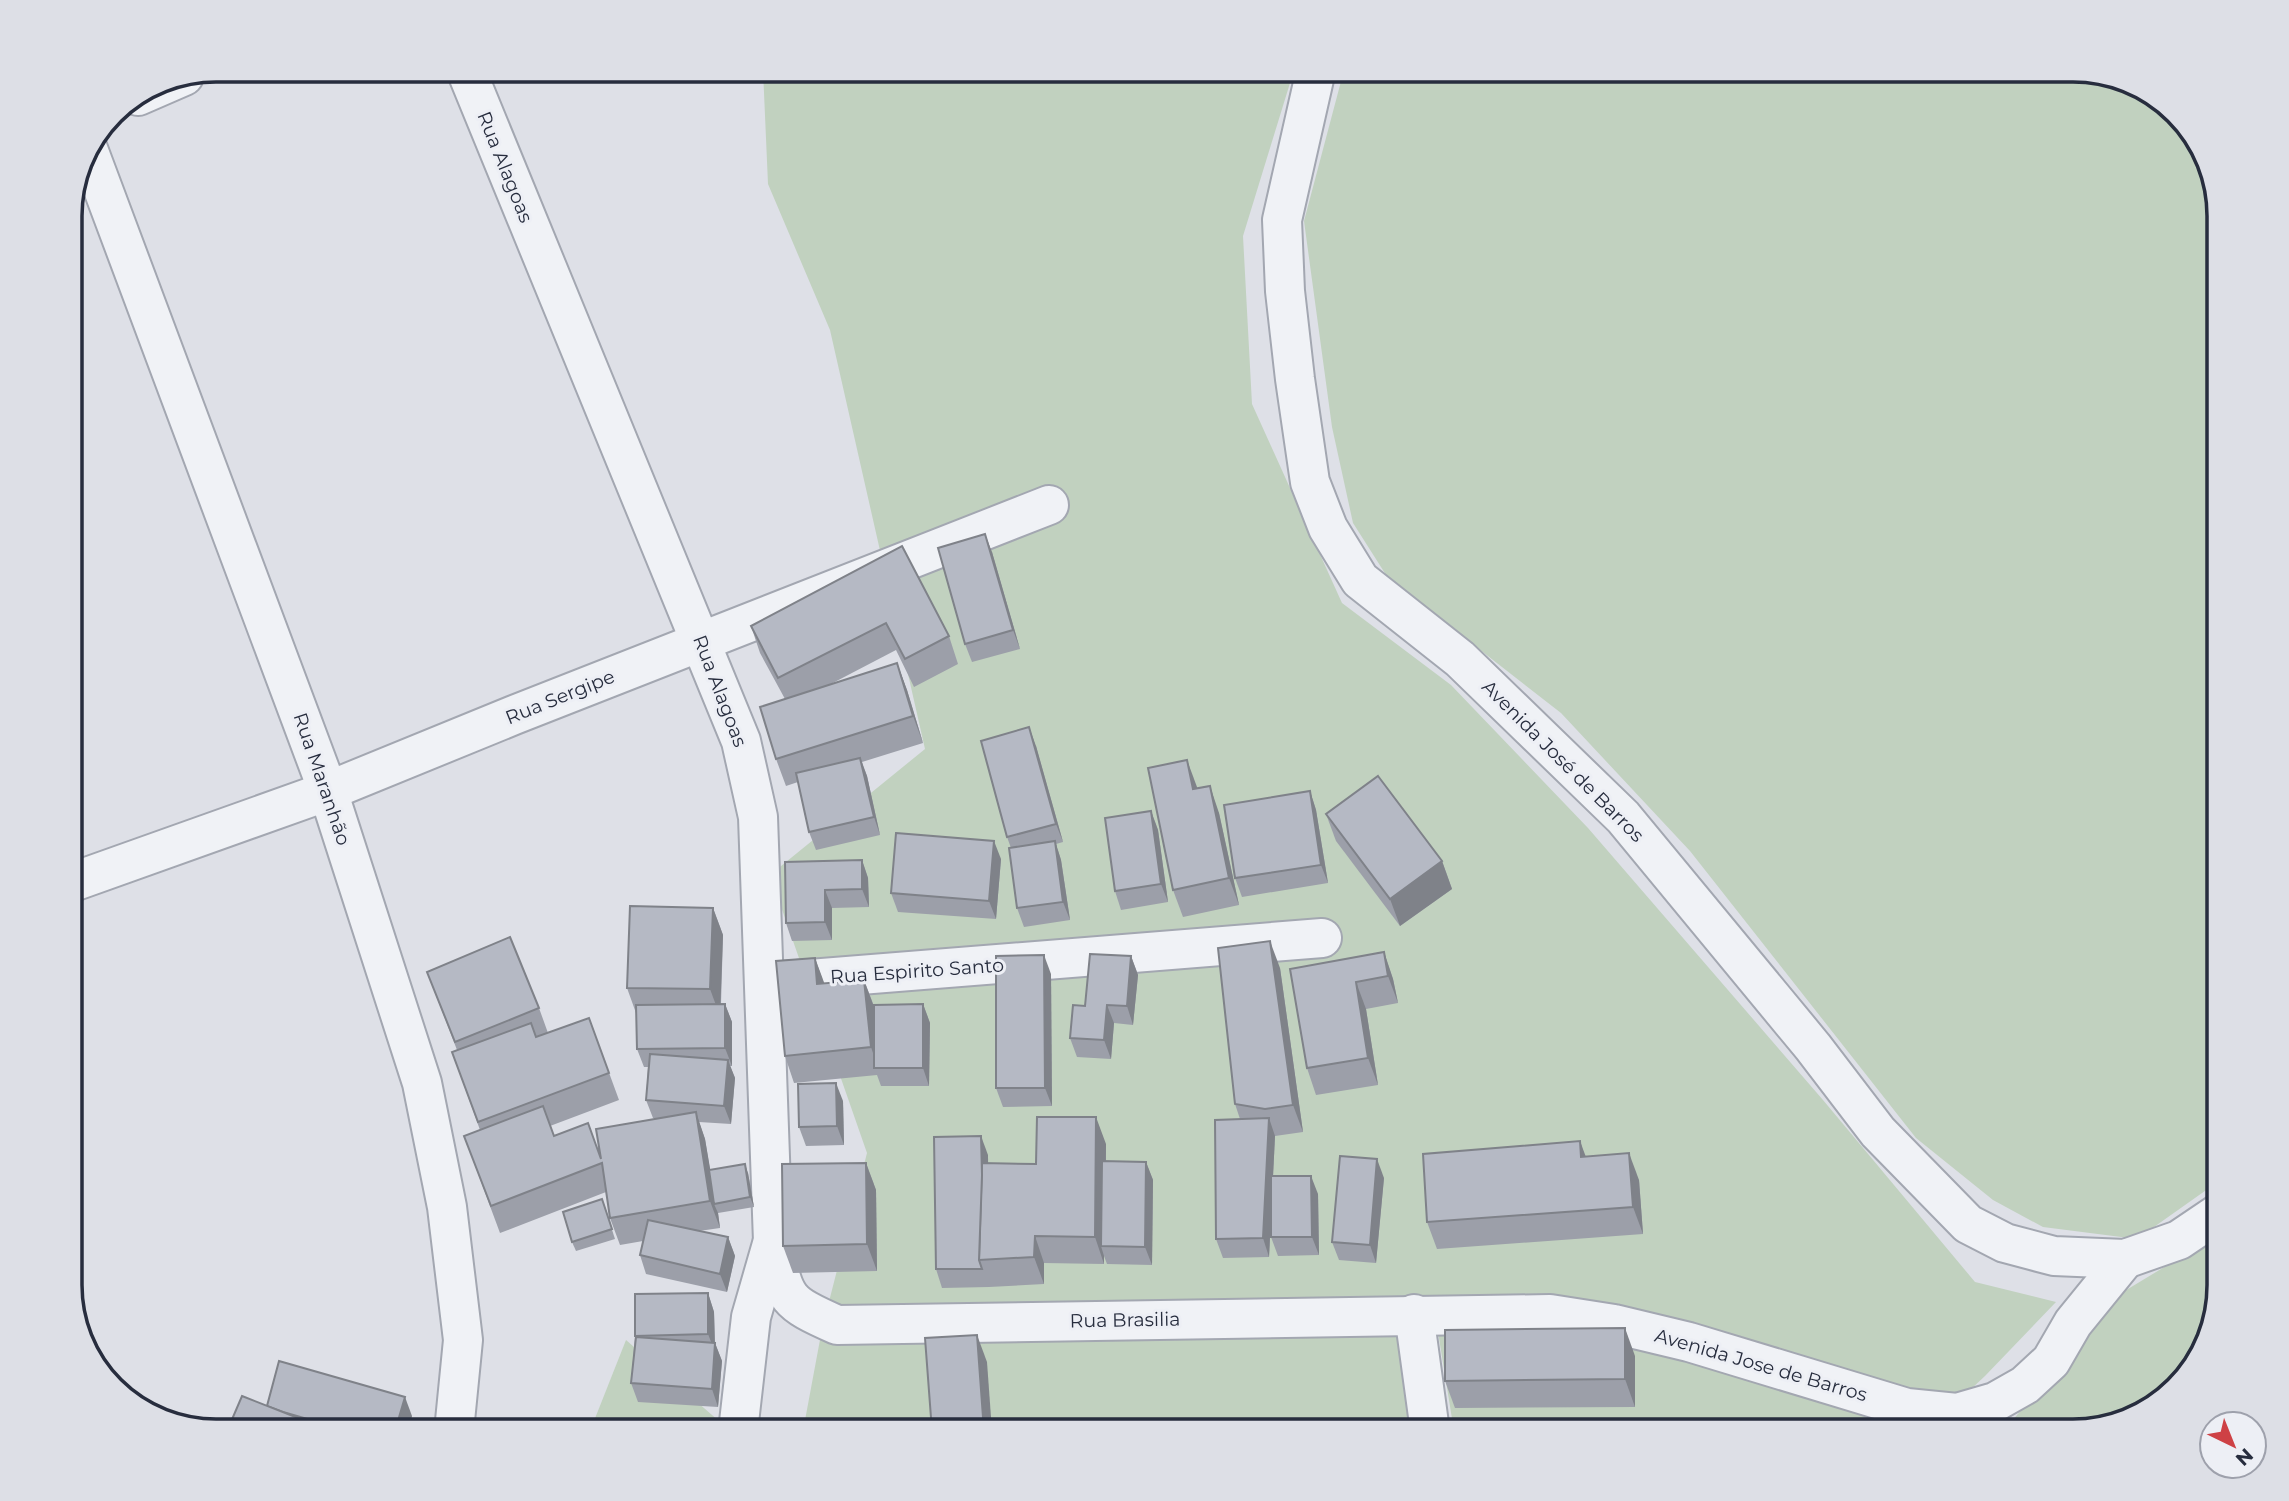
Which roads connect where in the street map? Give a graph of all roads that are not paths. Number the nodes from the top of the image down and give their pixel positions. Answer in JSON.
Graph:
{"nodes":[{"id":1,"x":1313,"y":82,"type":"edge"},
{"id":2,"x":471,"y":83,"type":"edge"},
{"id":3,"x":93,"y":163,"type":"edge"},
{"id":4,"x":1049,"y":505,"type":"dead end"},
{"id":5,"x":701,"y":641,"type":"junction"},
{"id":6,"x":328,"y":791,"type":"junction"},
{"id":7,"x":83,"y":878,"type":"edge"},
{"id":8,"x":1322,"y":938,"type":"dead end"},
{"id":9,"x":762,"y":982,"type":"junction"},
{"id":10,"x":2207,"y":1221,"type":"edge"},
{"id":11,"x":773,"y":1242,"type":"junction"},
{"id":12,"x":2125,"y":1259,"type":"junction"},
{"id":13,"x":1414,"y":1314,"type":"junction"},
{"id":14,"x":837,"y":1325,"type":"joint"},
{"id":15,"x":455,"y":1419,"type":"edge"},
{"id":16,"x":739,"y":1419,"type":"edge"},
{"id":17,"x":1428,"y":1419,"type":"edge"}],
"edges":[{"from":1,"to":12,"type":"street","name":"Avenida José de Barros"},
{"from":2,"to":5,"type":"street","name":"Rua Alagoas"},
{"from":3,"to":6,"type":"street","name":"Rua Maranhão"},
{"from":4,"to":5,"type":"street","name":"Rua Sergipe"},
{"from":5,"to":6,"type":"street","name":"Rua Sergipe"},
{"from":5,"to":9,"type":"street","name":"Rua Alagoas"},
{"from":6,"to":7,"type":"street","name":"Rua Sergipe"},
{"from":6,"to":15,"type":"street","name":"Rua Maranhão"},
{"from":8,"to":9,"type":"street","name":"Rua Espirito Santo"},
{"from":9,"to":11,"type":"street","name":"Rua Alagoas"},
{"from":10,"to":12,"type":"street","name":"Avenida José de Barros"},
{"from":11,"to":14,"type":"street","name":"Rua Alagoas"},
{"from":11,"to":16,"type":"street"},
{"from":12,"to":13,"type":"street","name":"Avenida Jose de Barros"},
{"from":13,"to":14,"type":"street","name":"Rua Brasilia"},
{"from":13,"to":17,"type":"street"}]}
